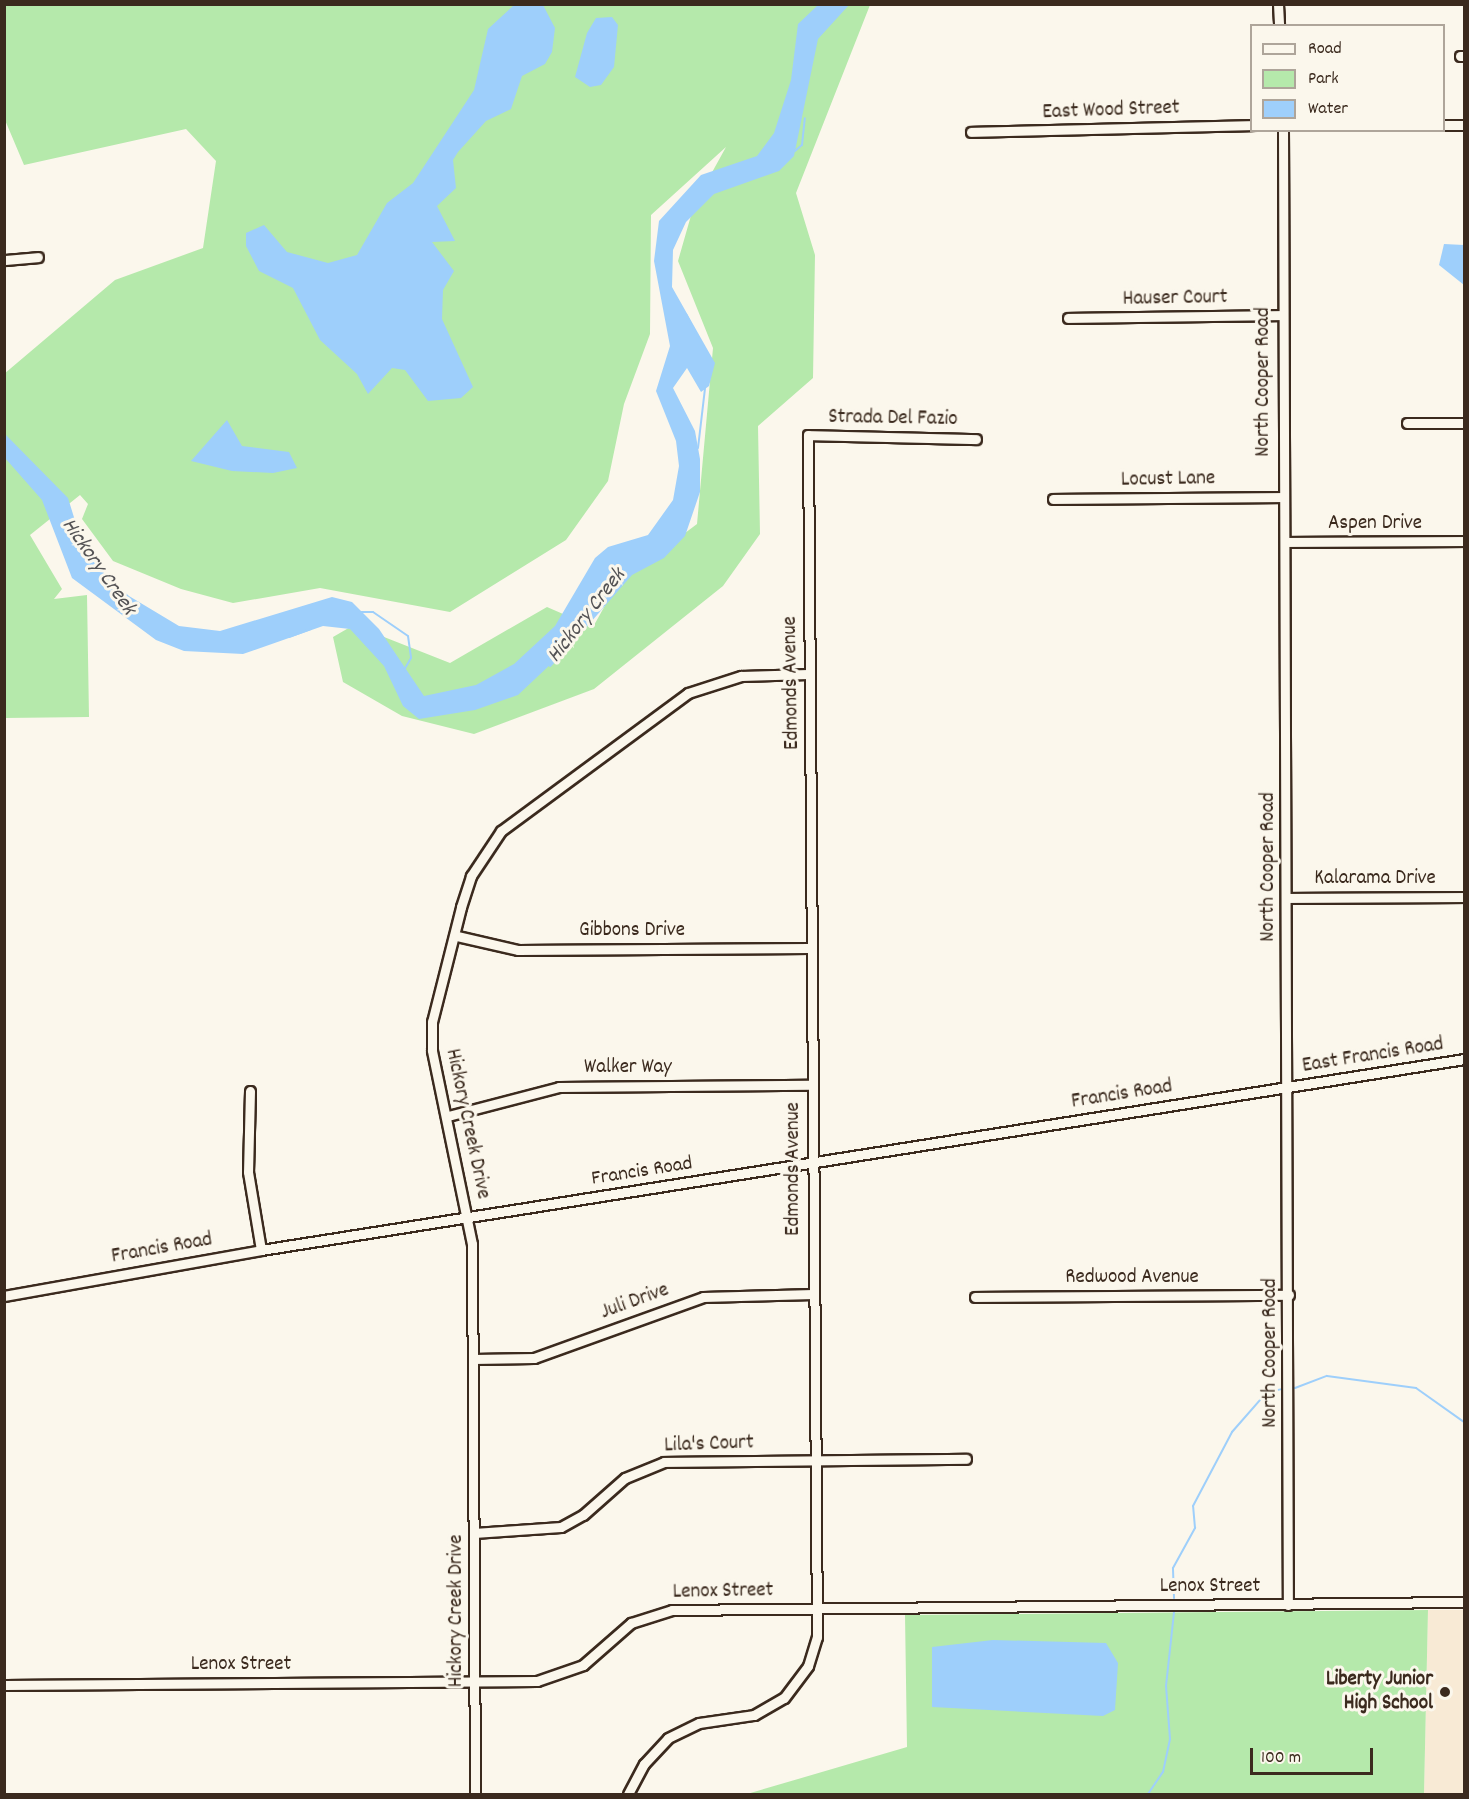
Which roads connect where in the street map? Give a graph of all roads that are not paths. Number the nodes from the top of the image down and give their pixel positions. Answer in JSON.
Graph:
{"nodes":[{"id":1,"x":1278,"y":4,"type":"edge"},
{"id":2,"x":1279,"y":24,"type":"edge"},
{"id":3,"x":1250,"y":125,"type":"edge"},
{"id":4,"x":1445,"y":125,"type":"edge"},
{"id":5,"x":1464,"y":125,"type":"edge"},
{"id":6,"x":971,"y":132,"type":"dead end"},
{"id":7,"x":1283,"y":132,"type":"edge"},
{"id":8,"x":38,"y":257,"type":"dead end"},
{"id":9,"x":4,"y":260,"type":"edge"},
{"id":10,"x":1282,"y":315,"type":"junction"},
{"id":11,"x":1068,"y":318,"type":"dead end"},
{"id":12,"x":1407,"y":423,"type":"dead end"},
{"id":13,"x":1464,"y":423,"type":"edge"},
{"id":14,"x":808,"y":435,"type":"joint"},
{"id":15,"x":976,"y":439,"type":"dead end"},
{"id":16,"x":1283,"y":497,"type":"junction"},
{"id":17,"x":1053,"y":499,"type":"dead end"},
{"id":18,"x":1464,"y":541,"type":"edge"},
{"id":19,"x":1285,"y":542,"type":"junction"},
{"id":20,"x":808,"y":674,"type":"junction"},
{"id":21,"x":1464,"y":897,"type":"edge"},
{"id":22,"x":1286,"y":898,"type":"junction"},
{"id":23,"x":457,"y":936,"type":"junction"},
{"id":24,"x":809,"y":948,"type":"junction"},
{"id":25,"x":1464,"y":1059,"type":"edge"},
{"id":26,"x":811,"y":1085,"type":"junction"},
{"id":27,"x":1287,"y":1088,"type":"junction"},
{"id":28,"x":250,"y":1091,"type":"dead end"},
{"id":29,"x":448,"y":1116,"type":"junction"},
{"id":30,"x":811,"y":1163,"type":"junction"},
{"id":31,"x":469,"y":1218,"type":"junction"},
{"id":32,"x":261,"y":1250,"type":"junction"},
{"id":33,"x":813,"y":1294,"type":"junction"},
{"id":34,"x":1289,"y":1295,"type":"junction"},
{"id":35,"x":4,"y":1296,"type":"edge"},
{"id":36,"x":975,"y":1297,"type":"dead end"},
{"id":37,"x":473,"y":1359,"type":"junction"},
{"id":38,"x":966,"y":1459,"type":"dead end"},
{"id":39,"x":817,"y":1461,"type":"junction"},
{"id":40,"x":474,"y":1533,"type":"junction"},
{"id":41,"x":1464,"y":1602,"type":"edge"},
{"id":42,"x":1288,"y":1605,"type":"junction"},
{"id":43,"x":818,"y":1608,"type":"junction"},
{"id":44,"x":475,"y":1682,"type":"junction"},
{"id":45,"x":4,"y":1685,"type":"edge"},
{"id":46,"x":475,"y":1794,"type":"edge"},
{"id":47,"x":628,"y":1794,"type":"edge"}],
"edges":[{"from":1,"to":2,"type":"street"},
{"from":3,"to":6,"type":"street","name":"East Wood Street"},
{"from":4,"to":5,"type":"street"},
{"from":7,"to":10,"type":"street","name":"North Cooper Road"},
{"from":8,"to":9,"type":"street"},
{"from":10,"to":11,"type":"street","name":"Hauser Court"},
{"from":10,"to":16,"type":"street","name":"North Cooper Road"},
{"from":12,"to":13,"type":"street"},
{"from":14,"to":15,"type":"street","name":"Strada Del Fazio"},
{"from":14,"to":20,"type":"street","name":"Edmonds Avenue"},
{"from":16,"to":17,"type":"street","name":"Locust Lane"},
{"from":16,"to":19,"type":"street","name":"North Cooper Road"},
{"from":18,"to":19,"type":"street","name":"Aspen Drive"},
{"from":19,"to":22,"type":"street","name":"North Cooper Road"},
{"from":20,"to":23,"type":"street","name":"Hickory Creek Drive"},
{"from":20,"to":24,"type":"street","name":"Edmonds Avenue"},
{"from":21,"to":22,"type":"street","name":"Kalarama Drive"},
{"from":22,"to":27,"type":"street","name":"North Cooper Road"},
{"from":23,"to":24,"type":"street","name":"Gibbons Drive"},
{"from":23,"to":29,"type":"street","name":"Hickory Creek Drive"},
{"from":24,"to":26,"type":"street","name":"Edmonds Avenue"},
{"from":25,"to":27,"type":"street","name":"East Francis Road"},
{"from":26,"to":29,"type":"street","name":"Walker Way"},
{"from":26,"to":30,"type":"street","name":"Edmonds Avenue"},
{"from":27,"to":30,"type":"street","name":"Francis Road"},
{"from":27,"to":34,"type":"street","name":"North Cooper Road"},
{"from":28,"to":32,"type":"street"},
{"from":29,"to":31,"type":"street","name":"Hickory Creek Drive"},
{"from":30,"to":31,"type":"street","name":"Francis Road"},
{"from":30,"to":33,"type":"street","name":"Edmonds Avenue"},
{"from":31,"to":32,"type":"street","name":"Francis Road"},
{"from":31,"to":37,"type":"street","name":"Hickory Creek Drive"},
{"from":32,"to":35,"type":"street","name":"Francis Road"},
{"from":33,"to":37,"type":"street","name":"Juli Drive"},
{"from":33,"to":39,"type":"street","name":"Edmonds Avenue"},
{"from":34,"to":36,"type":"street","name":"Redwood Avenue"},
{"from":34,"to":42,"type":"street","name":"North Cooper Road"},
{"from":37,"to":40,"type":"street","name":"Hickory Creek Drive"},
{"from":38,"to":39,"type":"street","name":"Lila's Court"},
{"from":39,"to":40,"type":"street","name":"Lila's Court"},
{"from":39,"to":43,"type":"street","name":"Edmonds Avenue"},
{"from":40,"to":44,"type":"street","name":"Hickory Creek Drive"},
{"from":41,"to":42,"type":"street","name":"Lenox Street"},
{"from":42,"to":43,"type":"street","name":"Lenox Street"},
{"from":43,"to":44,"type":"street","name":"Lenox Street"},
{"from":43,"to":47,"type":"street","name":"Edmonds Avenue"},
{"from":44,"to":45,"type":"street","name":"Lenox Street"},
{"from":44,"to":46,"type":"street","name":"Hickory Creek Drive"}]}
